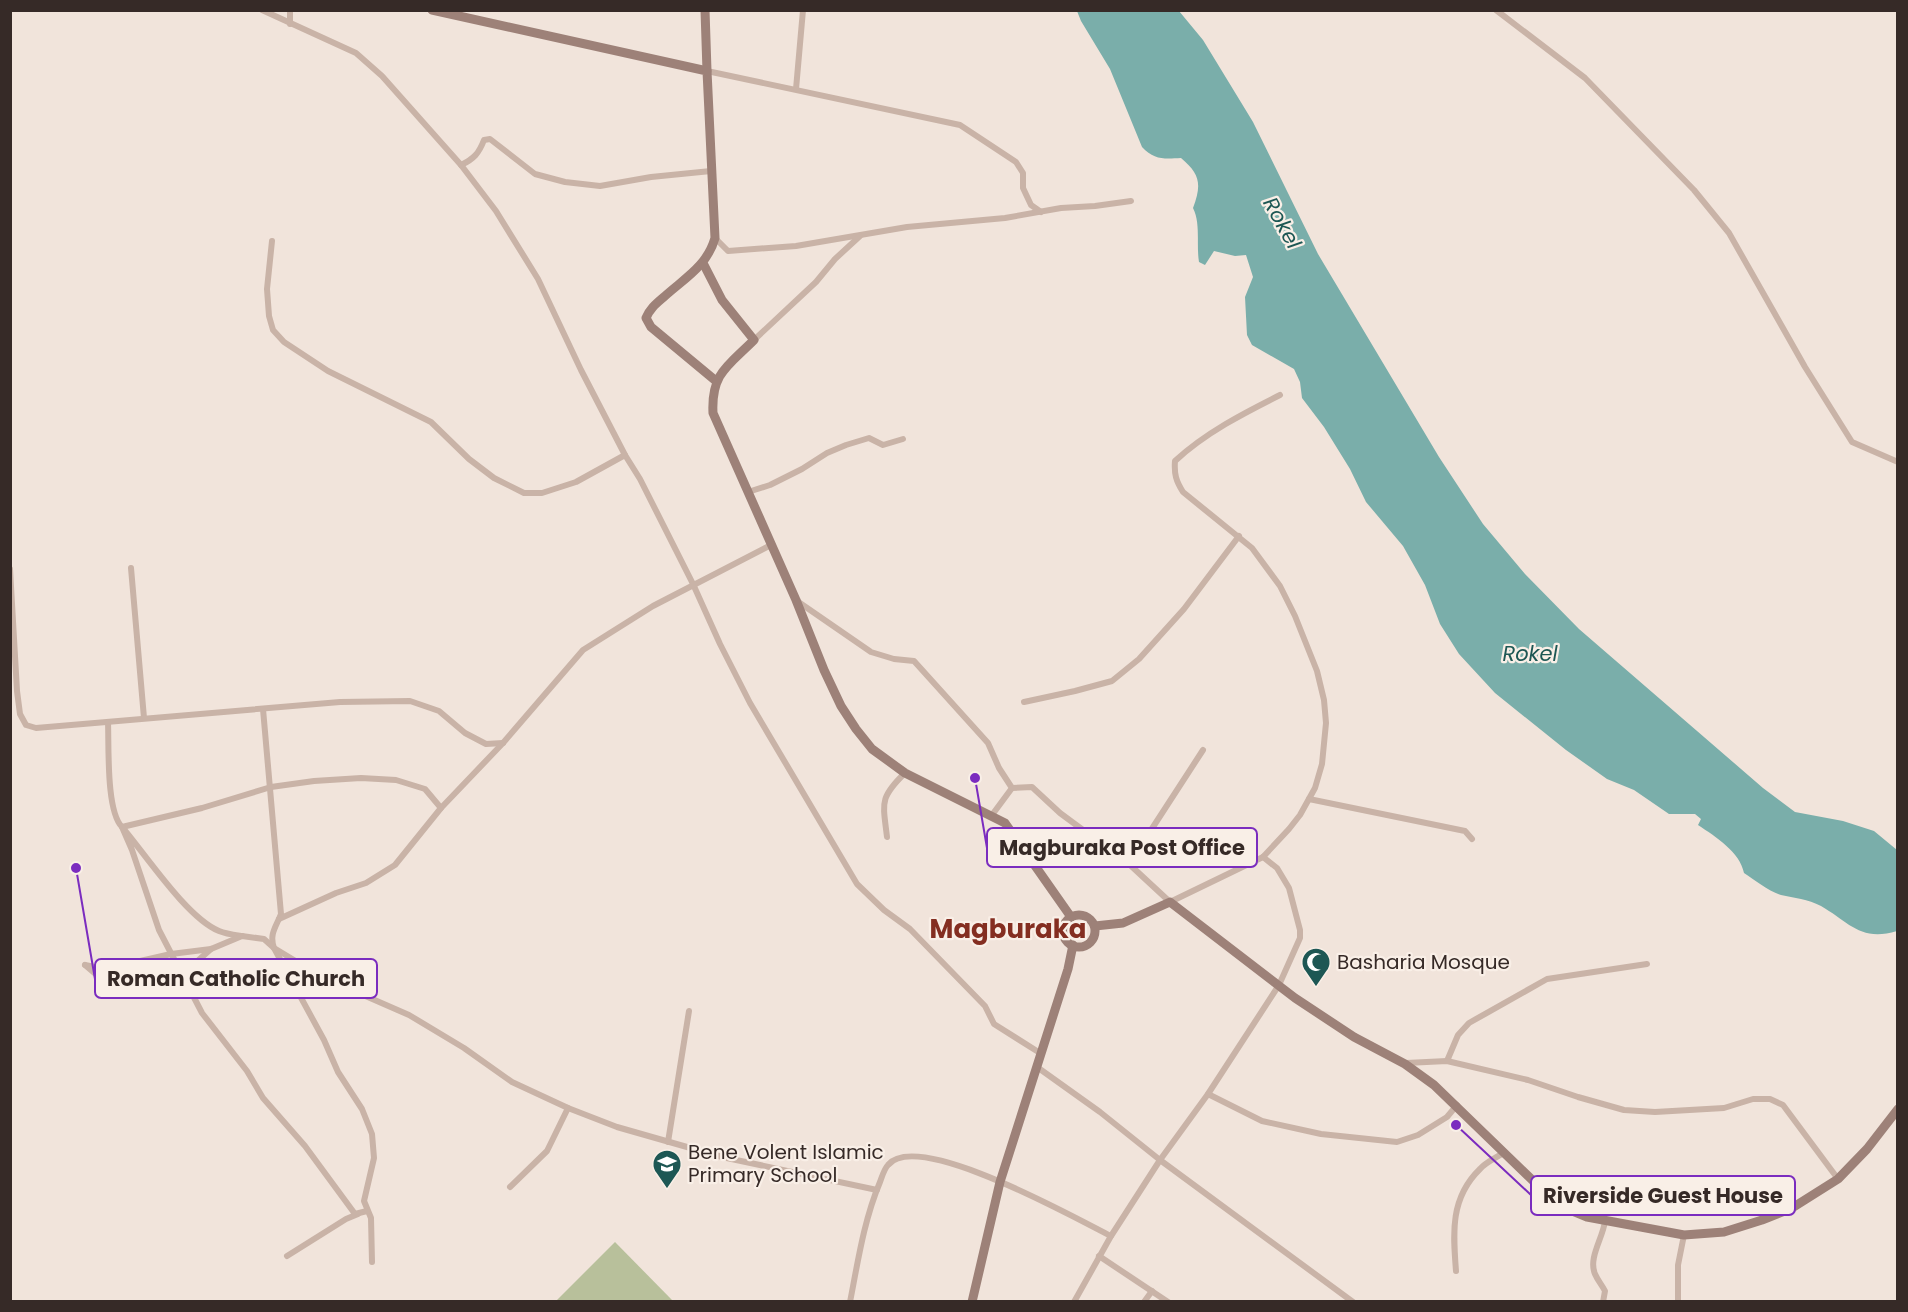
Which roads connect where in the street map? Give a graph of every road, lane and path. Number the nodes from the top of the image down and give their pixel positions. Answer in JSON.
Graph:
{"nodes":[{"id":1,"x":262,"y":10,"type":"edge"},
{"id":2,"x":290,"y":10,"type":"edge"},
{"id":3,"x":432,"y":10,"type":"edge"},
{"id":4,"x":705,"y":10,"type":"edge"},
{"id":5,"x":803,"y":10,"type":"edge"},
{"id":6,"x":1496,"y":10,"type":"edge"},
{"id":7,"x":290,"y":24,"type":"junction"},
{"id":8,"x":707,"y":71,"type":"junction"},
{"id":9,"x":796,"y":89,"type":"junction"},
{"id":10,"x":461,"y":165,"type":"junction"},
{"id":11,"x":711,"y":171,"type":"junction"},
{"id":12,"x":1131,"y":201,"type":"dead end"},
{"id":13,"x":1041,"y":212,"type":"junction"},
{"id":14,"x":860,"y":236,"type":"junction"},
{"id":15,"x":715,"y":238,"type":"junction"},
{"id":16,"x":272,"y":241,"type":"dead end"},
{"id":17,"x":703,"y":263,"type":"junction"},
{"id":18,"x":754,"y":340,"type":"junction"},
{"id":19,"x":716,"y":381,"type":"junction"},
{"id":20,"x":1280,"y":395,"type":"dead end"},
{"id":21,"x":903,"y":439,"type":"dead end"},
{"id":22,"x":625,"y":455,"type":"junction"},
{"id":23,"x":1898,"y":462,"type":"edge"},
{"id":24,"x":748,"y":492,"type":"junction"},
{"id":25,"x":1239,"y":536,"type":"junction"},
{"id":26,"x":771,"y":544,"type":"junction"},
{"id":27,"x":131,"y":568,"type":"dead end"},
{"id":28,"x":10,"y":569,"type":"edge"},
{"id":29,"x":693,"y":584,"type":"junction"},
{"id":30,"x":796,"y":600,"type":"junction"},
{"id":31,"x":1024,"y":702,"type":"dead end"},
{"id":32,"x":263,"y":709,"type":"junction"},
{"id":33,"x":144,"y":718,"type":"junction"},
{"id":34,"x":108,"y":722,"type":"junction"},
{"id":35,"x":503,"y":743,"type":"junction"},
{"id":36,"x":1203,"y":750,"type":"dead end"},
{"id":37,"x":905,"y":773,"type":"junction"},
{"id":38,"x":271,"y":787,"type":"junction"},
{"id":39,"x":1012,"y":788,"type":"junction"},
{"id":40,"x":1309,"y":799,"type":"junction"},
{"id":41,"x":441,"y":808,"type":"junction"},
{"id":42,"x":992,"y":815,"type":"junction"},
{"id":43,"x":122,"y":827,"type":"junction"},
{"id":44,"x":887,"y":837,"type":"dead end"},
{"id":45,"x":1472,"y":839,"type":"dead end"},
{"id":46,"x":1263,"y":857,"type":"junction"},
{"id":47,"x":1129,"y":864,"type":"junction"},
{"id":48,"x":1170,"y":902,"type":"junction"},
{"id":49,"x":1071,"y":917,"type":"junction"},
{"id":50,"x":279,"y":919,"type":"junction"},
{"id":51,"x":1095,"y":926,"type":"junction"},
{"id":52,"x":242,"y":936,"type":"junction"},
{"id":53,"x":1072,"y":945,"type":"junction"},
{"id":54,"x":274,"y":948,"type":"junction"},
{"id":55,"x":211,"y":949,"type":"junction"},
{"id":56,"x":171,"y":954,"type":"junction"},
{"id":57,"x":1647,"y":964,"type":"dead end"},
{"id":58,"x":1569,"y":971,"type":"dead end"},
{"id":59,"x":181,"y":972,"type":"junction"},
{"id":60,"x":1547,"y":979,"type":"junction"},
{"id":61,"x":1279,"y":985,"type":"junction"},
{"id":62,"x":689,"y":1011,"type":"dead end"},
{"id":63,"x":1040,"y":1053,"type":"junction"},
{"id":64,"x":1447,"y":1060,"type":"junction"},
{"id":65,"x":1405,"y":1064,"type":"junction"},
{"id":66,"x":1037,"y":1067,"type":"junction"},
{"id":67,"x":1208,"y":1094,"type":"junction"},
{"id":68,"x":1457,"y":1105,"type":"junction"},
{"id":69,"x":568,"y":1108,"type":"junction"},
{"id":70,"x":1898,"y":1109,"type":"edge"},
{"id":71,"x":668,"y":1142,"type":"junction"},
{"id":72,"x":1503,"y":1153,"type":"junction"},
{"id":73,"x":1160,"y":1160,"type":"junction"},
{"id":74,"x":1838,"y":1179,"type":"junction"},
{"id":75,"x":1000,"y":1182,"type":"junction"},
{"id":76,"x":510,"y":1187,"type":"dead end"},
{"id":77,"x":877,"y":1190,"type":"junction"},
{"id":78,"x":367,"y":1211,"type":"junction"},
{"id":79,"x":1605,"y":1221,"type":"junction"},
{"id":80,"x":1684,"y":1235,"type":"junction"},
{"id":81,"x":1111,"y":1236,"type":"junction"},
{"id":82,"x":287,"y":1256,"type":"dead end"},
{"id":83,"x":1099,"y":1256,"type":"junction"},
{"id":84,"x":372,"y":1262,"type":"dead end"},
{"id":85,"x":1456,"y":1271,"type":"dead end"},
{"id":86,"x":1152,"y":1291,"type":"junction"},
{"id":87,"x":850,"y":1302,"type":"edge"},
{"id":88,"x":972,"y":1302,"type":"edge"},
{"id":89,"x":1074,"y":1302,"type":"edge"},
{"id":90,"x":1144,"y":1302,"type":"edge"},
{"id":91,"x":1168,"y":1302,"type":"edge"},
{"id":92,"x":1353,"y":1302,"type":"edge"},
{"id":93,"x":1603,"y":1302,"type":"edge"},
{"id":94,"x":1678,"y":1302,"type":"edge"}],
"edges":[{"from":1,"to":7,"type":"street"},
{"from":2,"to":7,"type":"street"},
{"from":3,"to":8,"type":"street"},
{"from":4,"to":8,"type":"street"},
{"from":5,"to":9,"type":"street"},
{"from":6,"to":23,"type":"street"},
{"from":7,"to":10,"type":"street"},
{"from":8,"to":9,"type":"street"},
{"from":8,"to":11,"type":"street"},
{"from":9,"to":13,"type":"street"},
{"from":10,"to":11,"type":"street"},
{"from":10,"to":22,"type":"street"},
{"from":11,"to":15,"type":"street"},
{"from":12,"to":13,"type":"street"},
{"from":13,"to":14,"type":"street"},
{"from":14,"to":15,"type":"street"},
{"from":14,"to":18,"type":"street"},
{"from":15,"to":17,"type":"street"},
{"from":16,"to":22,"type":"street"},
{"from":17,"to":18,"type":"street"},
{"from":17,"to":19,"type":"street"},
{"from":18,"to":19,"type":"street"},
{"from":19,"to":24,"type":"street"},
{"from":20,"to":25,"type":"street"},
{"from":21,"to":24,"type":"street"},
{"from":22,"to":29,"type":"street"},
{"from":24,"to":26,"type":"street"},
{"from":25,"to":31,"type":"street"},
{"from":25,"to":40,"type":"street"},
{"from":26,"to":29,"type":"street"},
{"from":26,"to":30,"type":"street"},
{"from":27,"to":33,"type":"street"},
{"from":28,"to":34,"type":"street"},
{"from":29,"to":35,"type":"street"},
{"from":29,"to":63,"type":"street"},
{"from":30,"to":37,"type":"street"},
{"from":30,"to":39,"type":"street"},
{"from":32,"to":33,"type":"street"},
{"from":32,"to":35,"type":"street"},
{"from":32,"to":38,"type":"street"},
{"from":33,"to":34,"type":"street"},
{"from":34,"to":43,"type":"street"},
{"from":35,"to":41,"type":"street"},
{"from":36,"to":47,"type":"street"},
{"from":37,"to":42,"type":"street"},
{"from":37,"to":44,"type":"street"},
{"from":38,"to":41,"type":"street"},
{"from":38,"to":43,"type":"street"},
{"from":38,"to":50,"type":"street"},
{"from":39,"to":42,"type":"street"},
{"from":39,"to":47,"type":"street"},
{"from":40,"to":45,"type":"street"},
{"from":40,"to":46,"type":"street"},
{"from":41,"to":50,"type":"street"},
{"from":42,"to":49,"type":"street"},
{"from":43,"to":52,"type":"street"},
{"from":43,"to":56,"type":"street"},
{"from":46,"to":48,"type":"street"},
{"from":46,"to":61,"type":"street"},
{"from":47,"to":48,"type":"street"},
{"from":48,"to":51,"type":"street"},
{"from":48,"to":61,"type":"street"},
{"from":49,"to":51,"type":"street"},
{"from":49,"to":53,"type":"street"},
{"from":50,"to":54,"type":"street"},
{"from":51,"to":53,"type":"street"},
{"from":52,"to":54,"type":"street"},
{"from":52,"to":55,"type":"street"},
{"from":53,"to":63,"type":"street"},
{"from":54,"to":69,"type":"street"},
{"from":54,"to":78,"type":"street"},
{"from":55,"to":56,"type":"street"},
{"from":55,"to":59,"type":"street"},
{"from":56,"to":59,"type":"street"},
{"from":56,"to":59,"type":"street"},
{"from":57,"to":60,"type":"street"},
{"from":58,"to":60,"type":"street"},
{"from":59,"to":78,"type":"street"},
{"from":60,"to":64,"type":"street"},
{"from":61,"to":65,"type":"street"},
{"from":61,"to":67,"type":"street"},
{"from":62,"to":71,"type":"street"},
{"from":63,"to":66,"type":"street"},
{"from":64,"to":65,"type":"street"},
{"from":64,"to":74,"type":"street"},
{"from":65,"to":68,"type":"street"},
{"from":66,"to":73,"type":"street"},
{"from":66,"to":75,"type":"street"},
{"from":67,"to":68,"type":"street"},
{"from":67,"to":73,"type":"street"},
{"from":68,"to":72,"type":"street"},
{"from":69,"to":71,"type":"street"},
{"from":69,"to":76,"type":"street"},
{"from":70,"to":74,"type":"street"},
{"from":71,"to":77,"type":"street"},
{"from":72,"to":79,"type":"street"},
{"from":72,"to":85,"type":"street"},
{"from":73,"to":81,"type":"street"},
{"from":73,"to":92,"type":"street"},
{"from":74,"to":80,"type":"street"},
{"from":75,"to":77,"type":"street"},
{"from":75,"to":81,"type":"street"},
{"from":75,"to":88,"type":"street"},
{"from":77,"to":87,"type":"street"},
{"from":78,"to":82,"type":"street"},
{"from":78,"to":84,"type":"street"},
{"from":79,"to":80,"type":"street"},
{"from":79,"to":93,"type":"street"},
{"from":80,"to":94,"type":"street"},
{"from":81,"to":83,"type":"street"},
{"from":83,"to":86,"type":"street"},
{"from":83,"to":89,"type":"street"},
{"from":86,"to":90,"type":"street"},
{"from":86,"to":91,"type":"street"}]}
